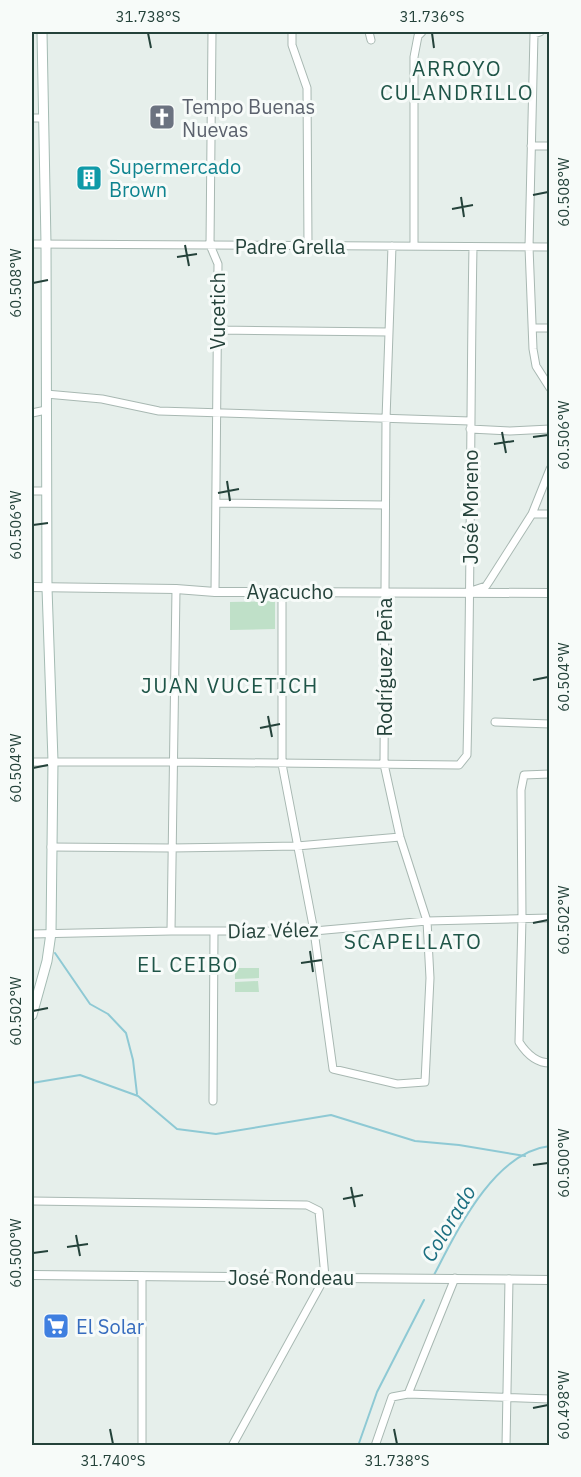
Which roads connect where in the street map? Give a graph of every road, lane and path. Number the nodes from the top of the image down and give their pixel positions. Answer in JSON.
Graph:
{"nodes":[{"id":1,"x":42,"y":32,"type":"edge"},
{"id":2,"x":212,"y":32,"type":"edge"},
{"id":3,"x":292,"y":32,"type":"edge"},
{"id":4,"x":422,"y":32,"type":"edge"},
{"id":5,"x":537,"y":33,"type":"edge"},
{"id":6,"x":32,"y":118,"type":"edge"},
{"id":7,"x":43,"y":118,"type":"junction"},
{"id":8,"x":531,"y":146,"type":"junction"},
{"id":9,"x":549,"y":146,"type":"edge"},
{"id":10,"x":32,"y":244,"type":"edge"},
{"id":11,"x":46,"y":244,"type":"junction"},
{"id":12,"x":210,"y":245,"type":"junction"},
{"id":13,"x":308,"y":246,"type":"junction"},
{"id":14,"x":392,"y":246,"type":"junction"},
{"id":15,"x":414,"y":246,"type":"junction"},
{"id":16,"x":473,"y":247,"type":"junction"},
{"id":17,"x":529,"y":247,"type":"junction"},
{"id":18,"x":549,"y":247,"type":"edge"},
{"id":19,"x":534,"y":328,"type":"junction"},
{"id":20,"x":549,"y":328,"type":"edge"},
{"id":21,"x":218,"y":330,"type":"junction"},
{"id":22,"x":389,"y":332,"type":"junction"},
{"id":23,"x":549,"y":388,"type":"edge"},
{"id":24,"x":46,"y":394,"type":"junction"},
{"id":25,"x":46,"y":410,"type":"junction"},
{"id":26,"x":32,"y":413,"type":"edge"},
{"id":27,"x":217,"y":414,"type":"junction"},
{"id":28,"x":386,"y":419,"type":"junction"},
{"id":29,"x":470,"y":425,"type":"junction"},
{"id":30,"x":549,"y":429,"type":"edge"},
{"id":31,"x":549,"y":469,"type":"edge"},
{"id":32,"x":32,"y":491,"type":"edge"},
{"id":33,"x":47,"y":491,"type":"junction"},
{"id":34,"x":216,"y":503,"type":"junction"},
{"id":35,"x":385,"y":505,"type":"junction"},
{"id":36,"x":531,"y":514,"type":"junction"},
{"id":37,"x":549,"y":514,"type":"edge"},
{"id":38,"x":32,"y":587,"type":"edge"},
{"id":39,"x":47,"y":588,"type":"junction"},
{"id":40,"x":176,"y":589,"type":"junction"},
{"id":41,"x":282,"y":591,"type":"junction"},
{"id":42,"x":471,"y":591,"type":"junction"},
{"id":43,"x":215,"y":592,"type":"junction"},
{"id":44,"x":384,"y":592,"type":"junction"},
{"id":45,"x":549,"y":593,"type":"edge"},
{"id":46,"x":495,"y":722,"type":"dead end"},
{"id":47,"x":549,"y":724,"type":"edge"},
{"id":48,"x":53,"y":761,"type":"junction"},
{"id":49,"x":32,"y":762,"type":"edge"},
{"id":50,"x":172,"y":762,"type":"junction"},
{"id":51,"x":282,"y":764,"type":"junction"},
{"id":52,"x":384,"y":764,"type":"junction"},
{"id":53,"x":549,"y":774,"type":"edge"},
{"id":54,"x":400,"y":837,"type":"junction"},
{"id":55,"x":297,"y":846,"type":"junction"},
{"id":56,"x":51,"y":847,"type":"junction"},
{"id":57,"x":171,"y":848,"type":"junction"},
{"id":58,"x":522,"y":918,"type":"junction"},
{"id":59,"x":549,"y":918,"type":"edge"},
{"id":60,"x":427,"y":921,"type":"junction"},
{"id":61,"x":171,"y":931,"type":"junction"},
{"id":62,"x":214,"y":931,"type":"junction"},
{"id":63,"x":314,"y":931,"type":"junction"},
{"id":64,"x":51,"y":933,"type":"junction"},
{"id":65,"x":32,"y":934,"type":"edge"},
{"id":66,"x":32,"y":1015,"type":"edge"},
{"id":67,"x":549,"y":1063,"type":"edge"},
{"id":68,"x":213,"y":1101,"type":"dead end"},
{"id":69,"x":32,"y":1201,"type":"edge"},
{"id":70,"x":32,"y":1275,"type":"edge"},
{"id":71,"x":142,"y":1276,"type":"junction"},
{"id":72,"x":325,"y":1277,"type":"junction"},
{"id":73,"x":455,"y":1278,"type":"junction"},
{"id":74,"x":509,"y":1280,"type":"junction"},
{"id":75,"x":549,"y":1280,"type":"edge"},
{"id":76,"x":408,"y":1394,"type":"junction"},
{"id":77,"x":507,"y":1399,"type":"junction"},
{"id":78,"x":549,"y":1399,"type":"edge"},
{"id":79,"x":142,"y":1446,"type":"edge"},
{"id":80,"x":232,"y":1446,"type":"edge"},
{"id":81,"x":375,"y":1446,"type":"edge"},
{"id":82,"x":506,"y":1446,"type":"edge"}],
"edges":[{"from":1,"to":7,"type":"main road"},
{"from":2,"to":12,"type":"street","name":"Vucetich"},
{"from":3,"to":13,"type":"street"},
{"from":4,"to":15,"type":"street"},
{"from":5,"to":8,"type":"street"},
{"from":6,"to":7,"type":"street"},
{"from":7,"to":11,"type":"main road"},
{"from":8,"to":9,"type":"street"},
{"from":8,"to":17,"type":"street"},
{"from":10,"to":11,"type":"street","name":"Padre Grella"},
{"from":11,"to":12,"type":"street","name":"Padre Grella"},
{"from":11,"to":24,"type":"main road"},
{"from":12,"to":13,"type":"street","name":"Padre Grella"},
{"from":12,"to":21,"type":"street","name":"Vucetich"},
{"from":13,"to":14,"type":"street","name":"Padre Grella"},
{"from":14,"to":15,"type":"street","name":"Padre Grella"},
{"from":14,"to":22,"type":"street","name":"Rodríguez Peña"},
{"from":15,"to":16,"type":"street","name":"Padre Grella"},
{"from":16,"to":17,"type":"street","name":"Padre Grella"},
{"from":16,"to":29,"type":"street","name":"José Moreno"},
{"from":17,"to":18,"type":"street","name":"Padre Grella"},
{"from":17,"to":19,"type":"street"},
{"from":19,"to":20,"type":"street"},
{"from":19,"to":23,"type":"street"},
{"from":21,"to":22,"type":"street"},
{"from":21,"to":27,"type":"street","name":"Vucetich"},
{"from":22,"to":28,"type":"street","name":"Rodríguez Peña"},
{"from":24,"to":25,"type":"main road"},
{"from":24,"to":27,"type":"street"},
{"from":25,"to":26,"type":"street"},
{"from":25,"to":33,"type":"main road"},
{"from":27,"to":28,"type":"street"},
{"from":27,"to":34,"type":"street","name":"Vucetich"},
{"from":28,"to":29,"type":"street"},
{"from":28,"to":35,"type":"street","name":"Rodríguez Peña"},
{"from":29,"to":30,"type":"street"},
{"from":29,"to":42,"type":"street","name":"José Moreno"},
{"from":31,"to":36,"type":"street"},
{"from":32,"to":33,"type":"street"},
{"from":33,"to":39,"type":"main road"},
{"from":34,"to":35,"type":"street"},
{"from":34,"to":43,"type":"street","name":"Vucetich"},
{"from":35,"to":44,"type":"street","name":"Rodríguez Peña"},
{"from":36,"to":37,"type":"street"},
{"from":36,"to":42,"type":"street"},
{"from":38,"to":39,"type":"street","name":"Ayacucho"},
{"from":39,"to":40,"type":"street","name":"Ayacucho"},
{"from":39,"to":48,"type":"main road"},
{"from":40,"to":43,"type":"street","name":"Ayacucho"},
{"from":40,"to":50,"type":"street"},
{"from":41,"to":43,"type":"street","name":"Ayacucho"},
{"from":41,"to":44,"type":"street","name":"Ayacucho"},
{"from":41,"to":51,"type":"street"},
{"from":42,"to":44,"type":"street","name":"Ayacucho"},
{"from":42,"to":45,"type":"street","name":"Ayacucho"},
{"from":42,"to":52,"type":"street","name":"José Moreno"},
{"from":44,"to":52,"type":"street","name":"Rodríguez Peña"},
{"from":46,"to":47,"type":"street"},
{"from":48,"to":49,"type":"street"},
{"from":48,"to":50,"type":"street"},
{"from":48,"to":56,"type":"main road"},
{"from":50,"to":51,"type":"street"},
{"from":50,"to":57,"type":"street"},
{"from":51,"to":52,"type":"street"},
{"from":51,"to":55,"type":"street"},
{"from":52,"to":54,"type":"street","name":"Rodríguez Peña"},
{"from":53,"to":58,"type":"street"},
{"from":54,"to":55,"type":"street"},
{"from":54,"to":60,"type":"street","name":"Rodríguez Peña"},
{"from":55,"to":57,"type":"street"},
{"from":55,"to":63,"type":"street"},
{"from":56,"to":57,"type":"street"},
{"from":56,"to":64,"type":"main road"},
{"from":57,"to":61,"type":"street"},
{"from":58,"to":59,"type":"street","name":"Díaz Vélez"},
{"from":58,"to":60,"type":"street","name":"Díaz Vélez"},
{"from":58,"to":67,"type":"street"},
{"from":60,"to":63,"type":"street","name":"Díaz Vélez"},
{"from":60,"to":63,"type":"street","name":"Rodríguez Peña"},
{"from":61,"to":62,"type":"street","name":"Díaz Vélez"},
{"from":61,"to":64,"type":"street","name":"Díaz Vélez"},
{"from":62,"to":63,"type":"street","name":"Díaz Vélez"},
{"from":62,"to":68,"type":"street"},
{"from":64,"to":65,"type":"street","name":"Díaz Vélez"},
{"from":64,"to":66,"type":"main road"},
{"from":69,"to":72,"type":"street"},
{"from":70,"to":71,"type":"street","name":"José Rondeau"},
{"from":71,"to":72,"type":"street","name":"José Rondeau"},
{"from":71,"to":79,"type":"street"},
{"from":72,"to":73,"type":"street","name":"José Rondeau"},
{"from":72,"to":80,"type":"street"},
{"from":73,"to":74,"type":"street","name":"José Rondeau"},
{"from":73,"to":76,"type":"street"},
{"from":74,"to":75,"type":"street","name":"José Rondeau"},
{"from":74,"to":77,"type":"street"},
{"from":76,"to":77,"type":"street"},
{"from":76,"to":81,"type":"street"},
{"from":77,"to":78,"type":"street"},
{"from":77,"to":82,"type":"street"}]}
